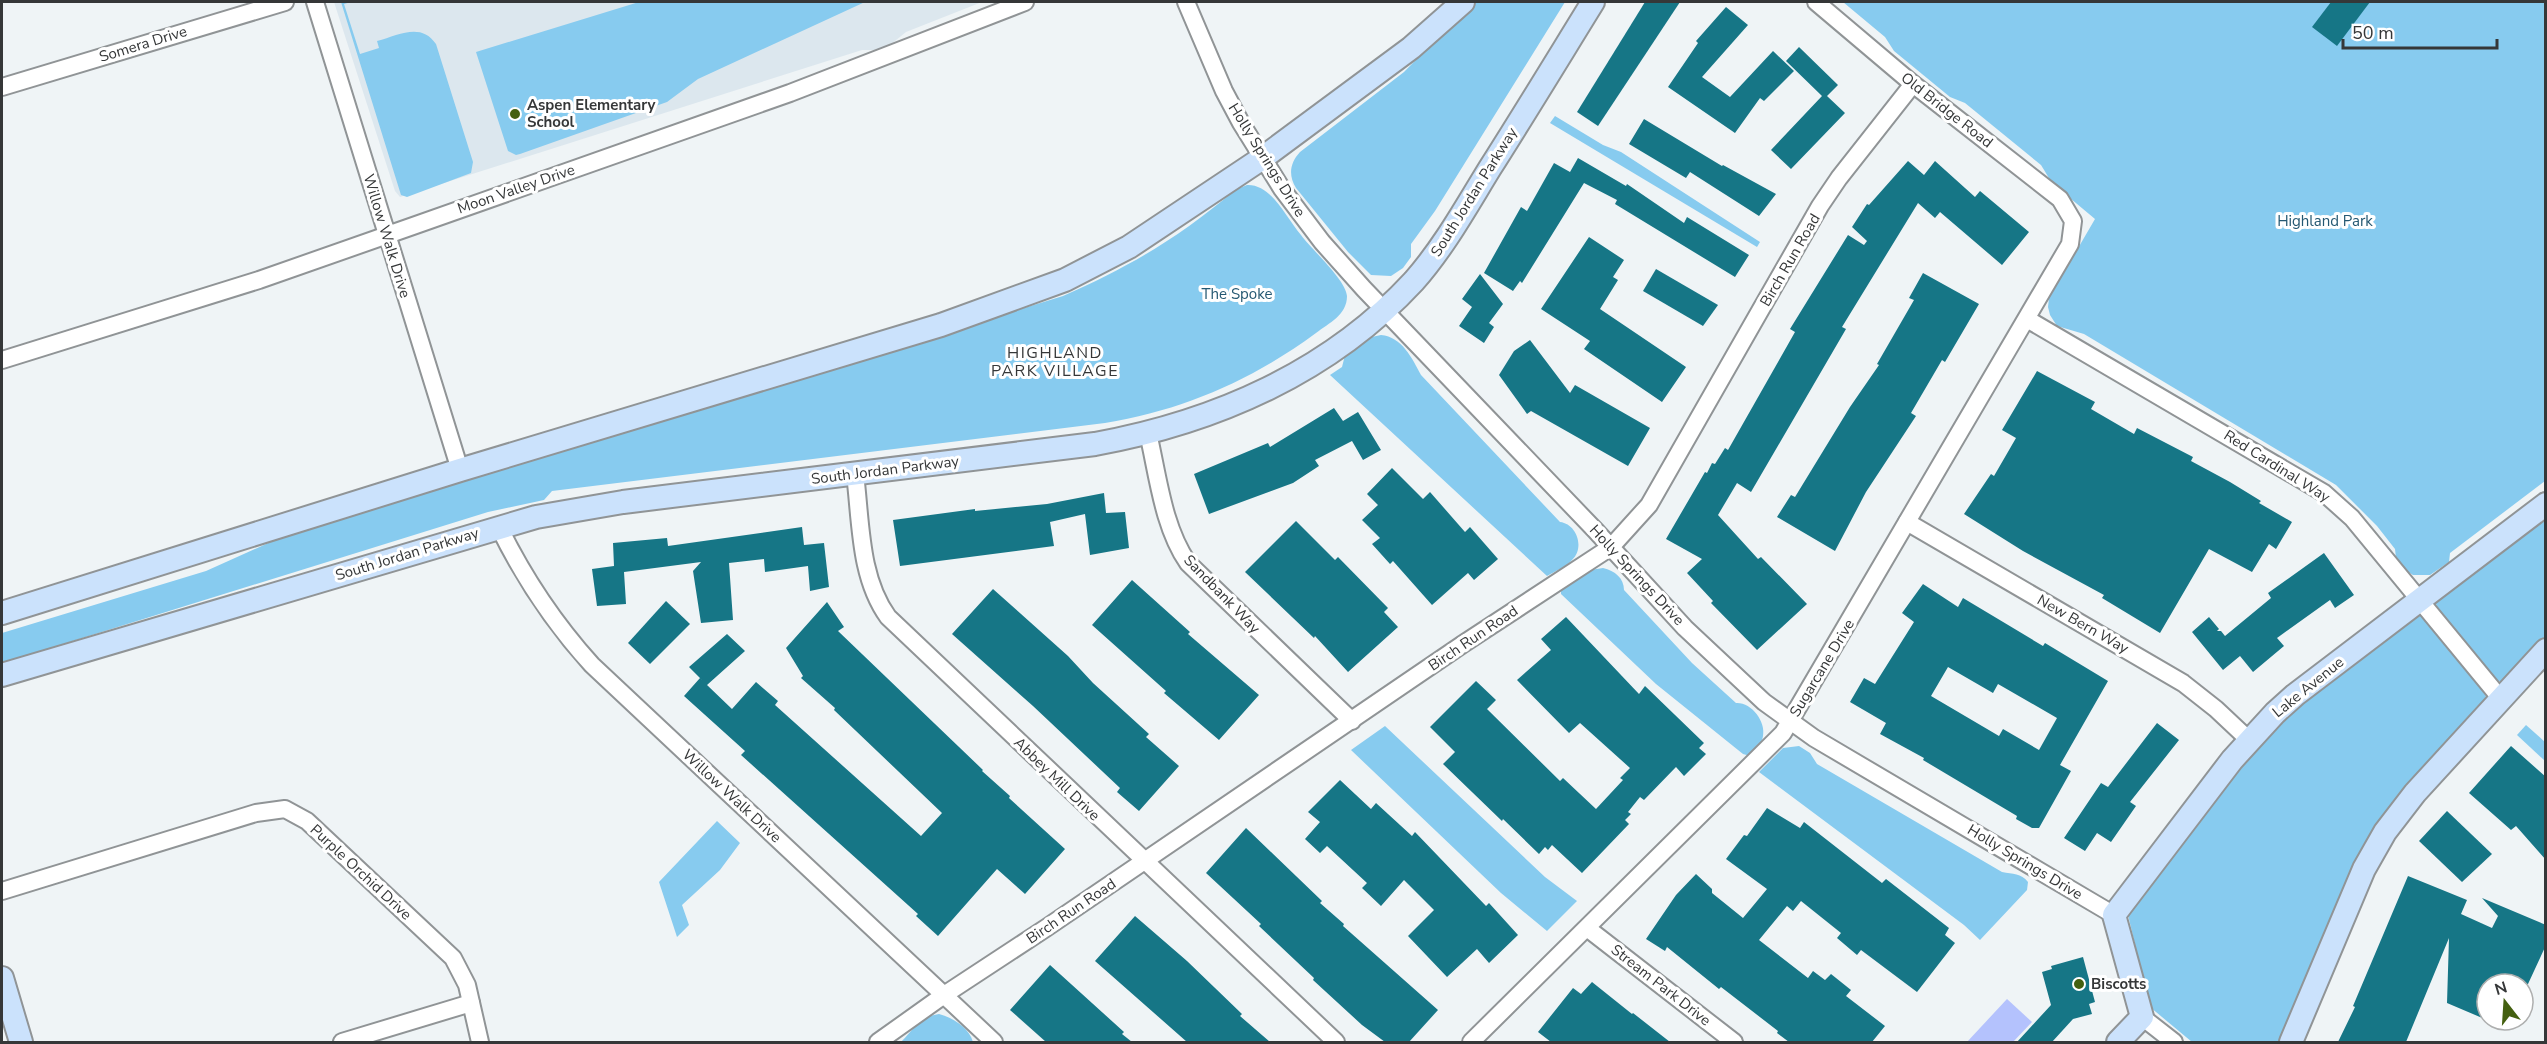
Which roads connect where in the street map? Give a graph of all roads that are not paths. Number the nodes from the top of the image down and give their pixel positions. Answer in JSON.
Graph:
{"nodes":[{"id":1,"x":285,"y":2,"type":"edge"},
{"id":2,"x":315,"y":2,"type":"edge"},
{"id":3,"x":1025,"y":2,"type":"edge"},
{"id":4,"x":1186,"y":2,"type":"edge"},
{"id":5,"x":1463,"y":2,"type":"edge"},
{"id":6,"x":1593,"y":2,"type":"edge"},
{"id":7,"x":1816,"y":2,"type":"edge"},
{"id":8,"x":1914,"y":84,"type":"junction"},
{"id":9,"x":2,"y":87,"type":"edge"},
{"id":10,"x":1264,"y":157,"type":"junction"},
{"id":11,"x":2073,"y":221,"type":"joint"},
{"id":12,"x":387,"y":235,"type":"junction"},
{"id":13,"x":1384,"y":310,"type":"junction"},
{"id":14,"x":2027,"y":319,"type":"junction"},
{"id":15,"x":2,"y":360,"type":"edge"},
{"id":16,"x":1148,"y":433,"type":"junction"},
{"id":17,"x":460,"y":470,"type":"junction"},
{"id":18,"x":855,"y":474,"type":"junction"},
{"id":19,"x":2546,"y":504,"type":"edge"},
{"id":20,"x":1907,"y":522,"type":"junction"},
{"id":21,"x":499,"y":527,"type":"junction"},
{"id":22,"x":1611,"y":547,"type":"junction"},
{"id":23,"x":2420,"y":600,"type":"junction"},
{"id":24,"x":2,"y":613,"type":"edge"},
{"id":25,"x":2546,"y":650,"type":"edge"},
{"id":26,"x":2,"y":675,"type":"edge"},
{"id":27,"x":2501,"y":699,"type":"junction"},
{"id":28,"x":1352,"y":721,"type":"junction"},
{"id":29,"x":1790,"y":721,"type":"junction"},
{"id":30,"x":2249,"y":740,"type":"junction"},
{"id":31,"x":1144,"y":862,"type":"junction"},
{"id":32,"x":2,"y":891,"type":"edge"},
{"id":33,"x":2114,"y":915,"type":"junction"},
{"id":34,"x":1587,"y":928,"type":"junction"},
{"id":35,"x":2,"y":978,"type":"edge"},
{"id":36,"x":944,"y":995,"type":"junction"},
{"id":37,"x":471,"y":1003,"type":"junction"},
{"id":38,"x":2142,"y":1017,"type":"junction"},
{"id":39,"x":21,"y":1042,"type":"edge"},
{"id":40,"x":342,"y":1042,"type":"edge"},
{"id":41,"x":480,"y":1042,"type":"edge"},
{"id":42,"x":878,"y":1042,"type":"edge"},
{"id":43,"x":994,"y":1042,"type":"edge"},
{"id":44,"x":1336,"y":1042,"type":"edge"},
{"id":45,"x":1471,"y":1042,"type":"edge"},
{"id":46,"x":1734,"y":1042,"type":"edge"},
{"id":47,"x":2118,"y":1042,"type":"edge"},
{"id":48,"x":2174,"y":1042,"type":"edge"},
{"id":49,"x":2290,"y":1042,"type":"edge"}],
"edges":[{"from":1,"to":9,"type":"street","name":"Somera Drive"},
{"from":2,"to":12,"type":"street","name":"Willow Walk Drive"},
{"from":3,"to":12,"type":"street","name":"Moon Valley Drive"},
{"from":4,"to":10,"type":"street","name":"Holly Springs Drive"},
{"from":5,"to":10,"type":"street"},
{"from":6,"to":13,"type":"street","name":"South Jordan Parkway"},
{"from":7,"to":8,"type":"street","name":"Old Bridge Road"},
{"from":8,"to":11,"type":"street","name":"Old Bridge Road"},
{"from":8,"to":22,"type":"street","name":"Birch Run Road"},
{"from":10,"to":13,"type":"street","name":"Holly Springs Drive"},
{"from":10,"to":17,"type":"street"},
{"from":11,"to":14,"type":"street","name":"Sugarcane Drive"},
{"from":12,"to":15,"type":"street","name":"Moon Valley Drive"},
{"from":12,"to":17,"type":"street","name":"Willow Walk Drive"},
{"from":13,"to":16,"type":"street","name":"South Jordan Parkway"},
{"from":13,"to":22,"type":"street","name":"Holly Springs Drive"},
{"from":14,"to":20,"type":"street","name":"Sugarcane Drive"},
{"from":14,"to":23,"type":"street","name":"Red Cardinal Way"},
{"from":16,"to":18,"type":"street","name":"South Jordan Parkway"},
{"from":16,"to":28,"type":"street","name":"Sandbank Way"},
{"from":17,"to":24,"type":"street"},
{"from":18,"to":21,"type":"street","name":"South Jordan Parkway"},
{"from":18,"to":31,"type":"street","name":"Abbey Mill Drive"},
{"from":19,"to":23,"type":"street","name":"Lake Avenue"},
{"from":20,"to":29,"type":"street","name":"Sugarcane Drive"},
{"from":20,"to":30,"type":"street","name":"New Bern Way"},
{"from":21,"to":26,"type":"street","name":"South Jordan Parkway"},
{"from":21,"to":36,"type":"street","name":"Willow Walk Drive"},
{"from":22,"to":28,"type":"street","name":"Birch Run Road"},
{"from":22,"to":29,"type":"street","name":"Holly Springs Drive"},
{"from":23,"to":27,"type":"street","name":"Red Cardinal Way"},
{"from":23,"to":30,"type":"street","name":"Lake Avenue"},
{"from":25,"to":27,"type":"street"},
{"from":27,"to":49,"type":"street"},
{"from":28,"to":31,"type":"street","name":"Birch Run Road"},
{"from":29,"to":33,"type":"street","name":"Holly Springs Drive"},
{"from":29,"to":34,"type":"street","name":"Sugarcane Drive"},
{"from":30,"to":33,"type":"street","name":"Lake Avenue"},
{"from":31,"to":36,"type":"street","name":"Birch Run Road"},
{"from":31,"to":44,"type":"street","name":"Abbey Mill Drive"},
{"from":32,"to":37,"type":"street","name":"Purple Orchid Drive"},
{"from":33,"to":38,"type":"street"},
{"from":34,"to":45,"type":"street","name":"Sugarcane Drive"},
{"from":34,"to":46,"type":"street","name":"Stream Park Drive"},
{"from":35,"to":39,"type":"street"},
{"from":36,"to":42,"type":"street","name":"Birch Run Road"},
{"from":36,"to":43,"type":"street","name":"Willow Walk Drive"},
{"from":37,"to":40,"type":"street"},
{"from":37,"to":41,"type":"street","name":"Purple Orchid Drive"},
{"from":38,"to":47,"type":"street"},
{"from":38,"to":48,"type":"street"}]}
